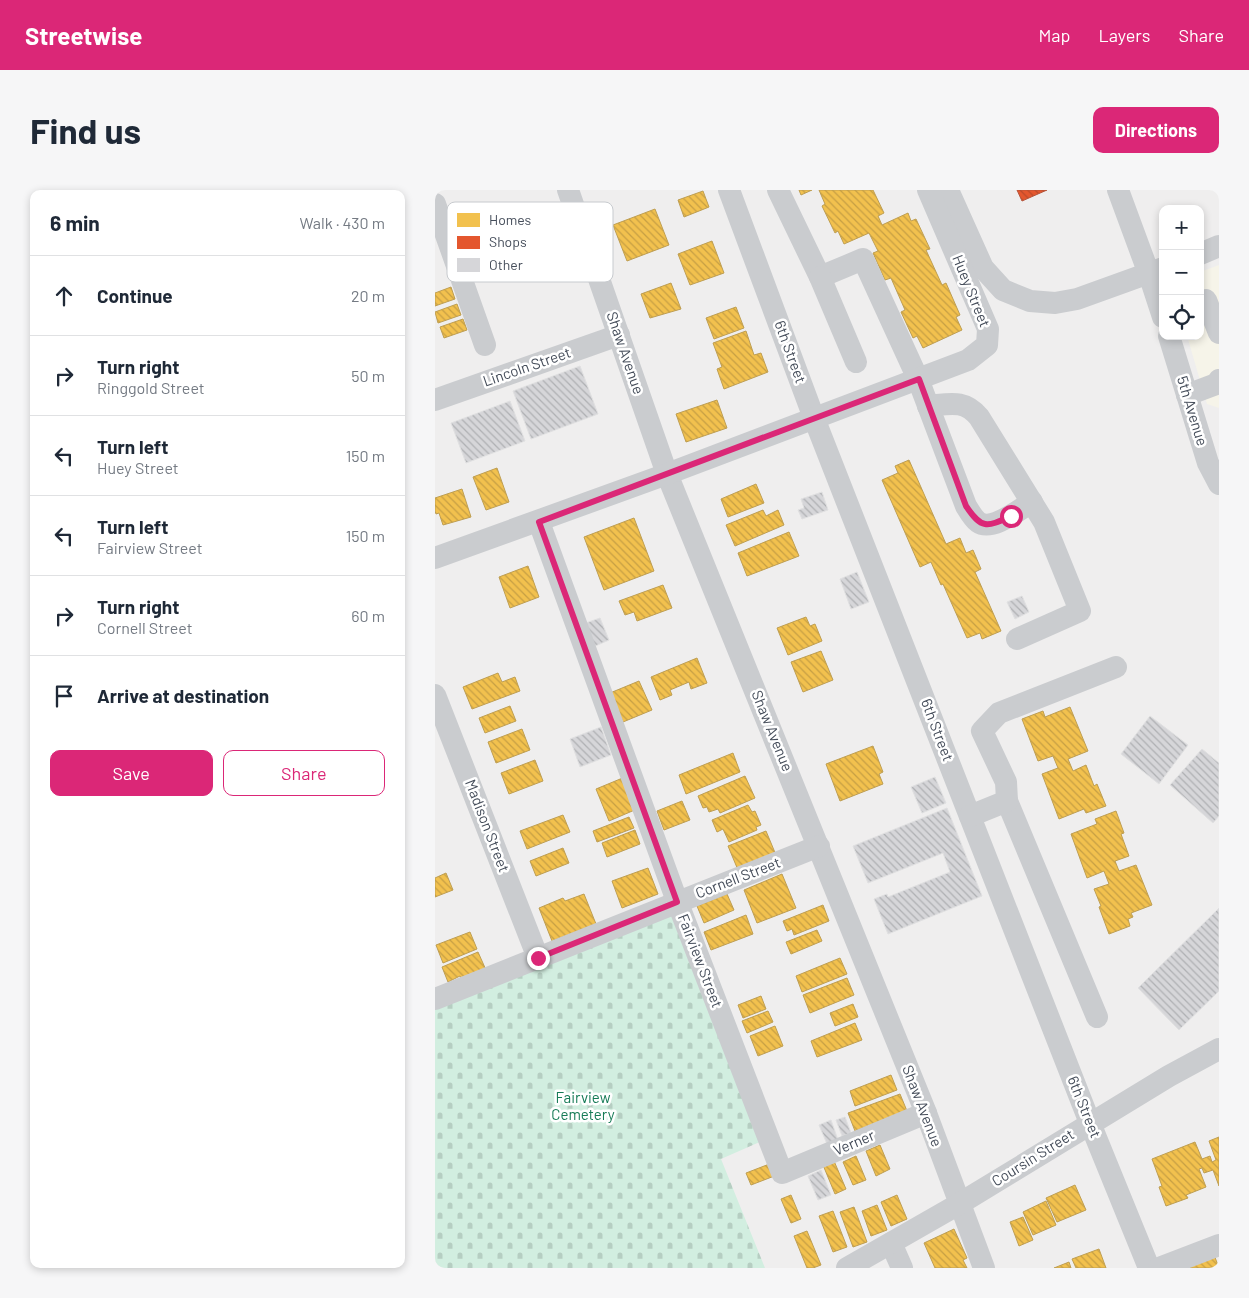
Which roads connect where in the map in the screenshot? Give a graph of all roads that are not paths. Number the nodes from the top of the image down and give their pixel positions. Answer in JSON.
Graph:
{"nodes":[{"id":1,"x":448,"y":190,"type":"edge"},
{"id":2,"x":568,"y":190,"type":"edge"},
{"id":3,"x":729,"y":190,"type":"edge"},
{"id":4,"x":779,"y":190,"type":"edge"},
{"id":5,"x":928,"y":190,"type":"edge"},
{"id":6,"x":948,"y":190,"type":"edge"},
{"id":7,"x":1118,"y":190,"type":"edge"},
{"id":8,"x":435,"y":195,"type":"edge"},
{"id":9,"x":572,"y":202,"type":"edge"},
{"id":10,"x":435,"y":204,"type":"edge"},
{"id":11,"x":447,"y":238,"type":"edge"},
{"id":12,"x":1219,"y":246,"type":"edge"},
{"id":13,"x":1204,"y":252,"type":"edge"},
{"id":14,"x":1156,"y":271,"type":"edge"},
{"id":15,"x":820,"y":277,"type":"junction"},
{"id":16,"x":463,"y":282,"type":"edge"},
{"id":17,"x":600,"y":282,"type":"edge"},
{"id":18,"x":1160,"y":295,"type":"edge"},
{"id":19,"x":1208,"y":299,"type":"edge"},
{"id":20,"x":1219,"y":333,"type":"edge"},
{"id":21,"x":619,"y":335,"type":"junction"},
{"id":22,"x":1170,"y":340,"type":"edge"},
{"id":23,"x":485,"y":345,"type":"dead end"},
{"id":24,"x":857,"y":362,"type":"dead end"},
{"id":25,"x":919,"y":379,"type":"junction"},
{"id":26,"x":1219,"y":380,"type":"edge"},
{"id":27,"x":1187,"y":395,"type":"junction"},
{"id":28,"x":435,"y":400,"type":"edge"},
{"id":29,"x":928,"y":406,"type":"junction"},
{"id":30,"x":814,"y":418,"type":"junction"},
{"id":31,"x":667,"y":474,"type":"junction"},
{"id":32,"x":1219,"y":484,"type":"edge"},
{"id":33,"x":1032,"y":502,"type":"junction"},
{"id":34,"x":539,"y":522,"type":"junction"},
{"id":35,"x":435,"y":558,"type":"edge"},
{"id":36,"x":1017,"y":638,"type":"dead end"},
{"id":37,"x":1116,"y":667,"type":"dead end"},
{"id":38,"x":435,"y":695,"type":"edge"},
{"id":39,"x":1007,"y":802,"type":"junction"},
{"id":40,"x":970,"y":816,"type":"junction"},
{"id":41,"x":819,"y":846,"type":"junction"},
{"id":42,"x":677,"y":902,"type":"junction"},
{"id":43,"x":538,"y":958,"type":"junction"},
{"id":44,"x":435,"y":999,"type":"edge"},
{"id":45,"x":1097,"y":1017,"type":"dead end"},
{"id":46,"x":1219,"y":1049,"type":"edge"},
{"id":47,"x":926,"y":1113,"type":"junction"},
{"id":48,"x":1090,"y":1123,"type":"junction"},
{"id":49,"x":782,"y":1173,"type":"joint"},
{"id":50,"x":959,"y":1204,"type":"junction"},
{"id":51,"x":891,"y":1243,"type":"junction"},
{"id":52,"x":1219,"y":1245,"type":"edge"},
{"id":53,"x":847,"y":1268,"type":"edge"},
{"id":54,"x":902,"y":1268,"type":"edge"},
{"id":55,"x":984,"y":1268,"type":"edge"},
{"id":56,"x":1149,"y":1268,"type":"edge"},
{"id":57,"x":1159,"y":1268,"type":"edge"}],
"edges":[{"from":1,"to":8,"type":"street"},
{"from":2,"to":9,"type":"street","name":"Shaw Avenue"},
{"from":3,"to":30,"type":"street","name":"6th Street"},
{"from":4,"to":15,"type":"street"},
{"from":5,"to":25,"type":"street","name":"Huey Street"},
{"from":6,"to":14,"type":"street","name":"Huey Street"},
{"from":7,"to":14,"type":"street"},
{"from":10,"to":11,"type":"street"},
{"from":12,"to":13,"type":"street"},
{"from":14,"to":18,"type":"street"},
{"from":15,"to":24,"type":"street"},
{"from":15,"to":25,"type":"street"},
{"from":16,"to":23,"type":"street"},
{"from":17,"to":21,"type":"street","name":"Shaw Avenue"},
{"from":19,"to":20,"type":"street"},
{"from":21,"to":28,"type":"street","name":"Lincoln Street"},
{"from":21,"to":31,"type":"street","name":"Shaw Avenue"},
{"from":22,"to":27,"type":"street","name":"5th Avenue"},
{"from":25,"to":29,"type":"street"},
{"from":25,"to":30,"type":"street","name":"Huey Street"},
{"from":26,"to":27,"type":"street"},
{"from":27,"to":32,"type":"street","name":"5th Avenue"},
{"from":29,"to":33,"type":"street"},
{"from":29,"to":33,"type":"street"},
{"from":30,"to":31,"type":"street","name":"Huey Street"},
{"from":30,"to":40,"type":"street","name":"6th Street"},
{"from":31,"to":34,"type":"street","name":"Huey Street"},
{"from":31,"to":41,"type":"street","name":"Shaw Avenue"},
{"from":33,"to":36,"type":"street"},
{"from":34,"to":35,"type":"street","name":"Huey Street"},
{"from":34,"to":42,"type":"street","name":"Fairview Street"},
{"from":37,"to":39,"type":"street"},
{"from":38,"to":43,"type":"street","name":"Madison Street"},
{"from":39,"to":40,"type":"street"},
{"from":39,"to":45,"type":"street"},
{"from":40,"to":48,"type":"street","name":"6th Street"},
{"from":41,"to":42,"type":"street","name":"Cornell Street"},
{"from":41,"to":47,"type":"street","name":"Shaw Avenue"},
{"from":42,"to":43,"type":"street","name":"Cornell Street"},
{"from":42,"to":49,"type":"street","name":"Fairview Street"},
{"from":43,"to":44,"type":"street","name":"Cornell Street"},
{"from":46,"to":48,"type":"street","name":"Coursin Street"},
{"from":47,"to":49,"type":"street","name":"Verner"},
{"from":47,"to":50,"type":"street","name":"Shaw Avenue"},
{"from":48,"to":50,"type":"street","name":"Coursin Street"},
{"from":48,"to":56,"type":"street","name":"6th Street"},
{"from":50,"to":51,"type":"street","name":"Coursin Street"},
{"from":50,"to":55,"type":"street","name":"Shaw Avenue"},
{"from":51,"to":53,"type":"street","name":"Coursin Street"},
{"from":51,"to":54,"type":"street"},
{"from":52,"to":57,"type":"street"}]}
